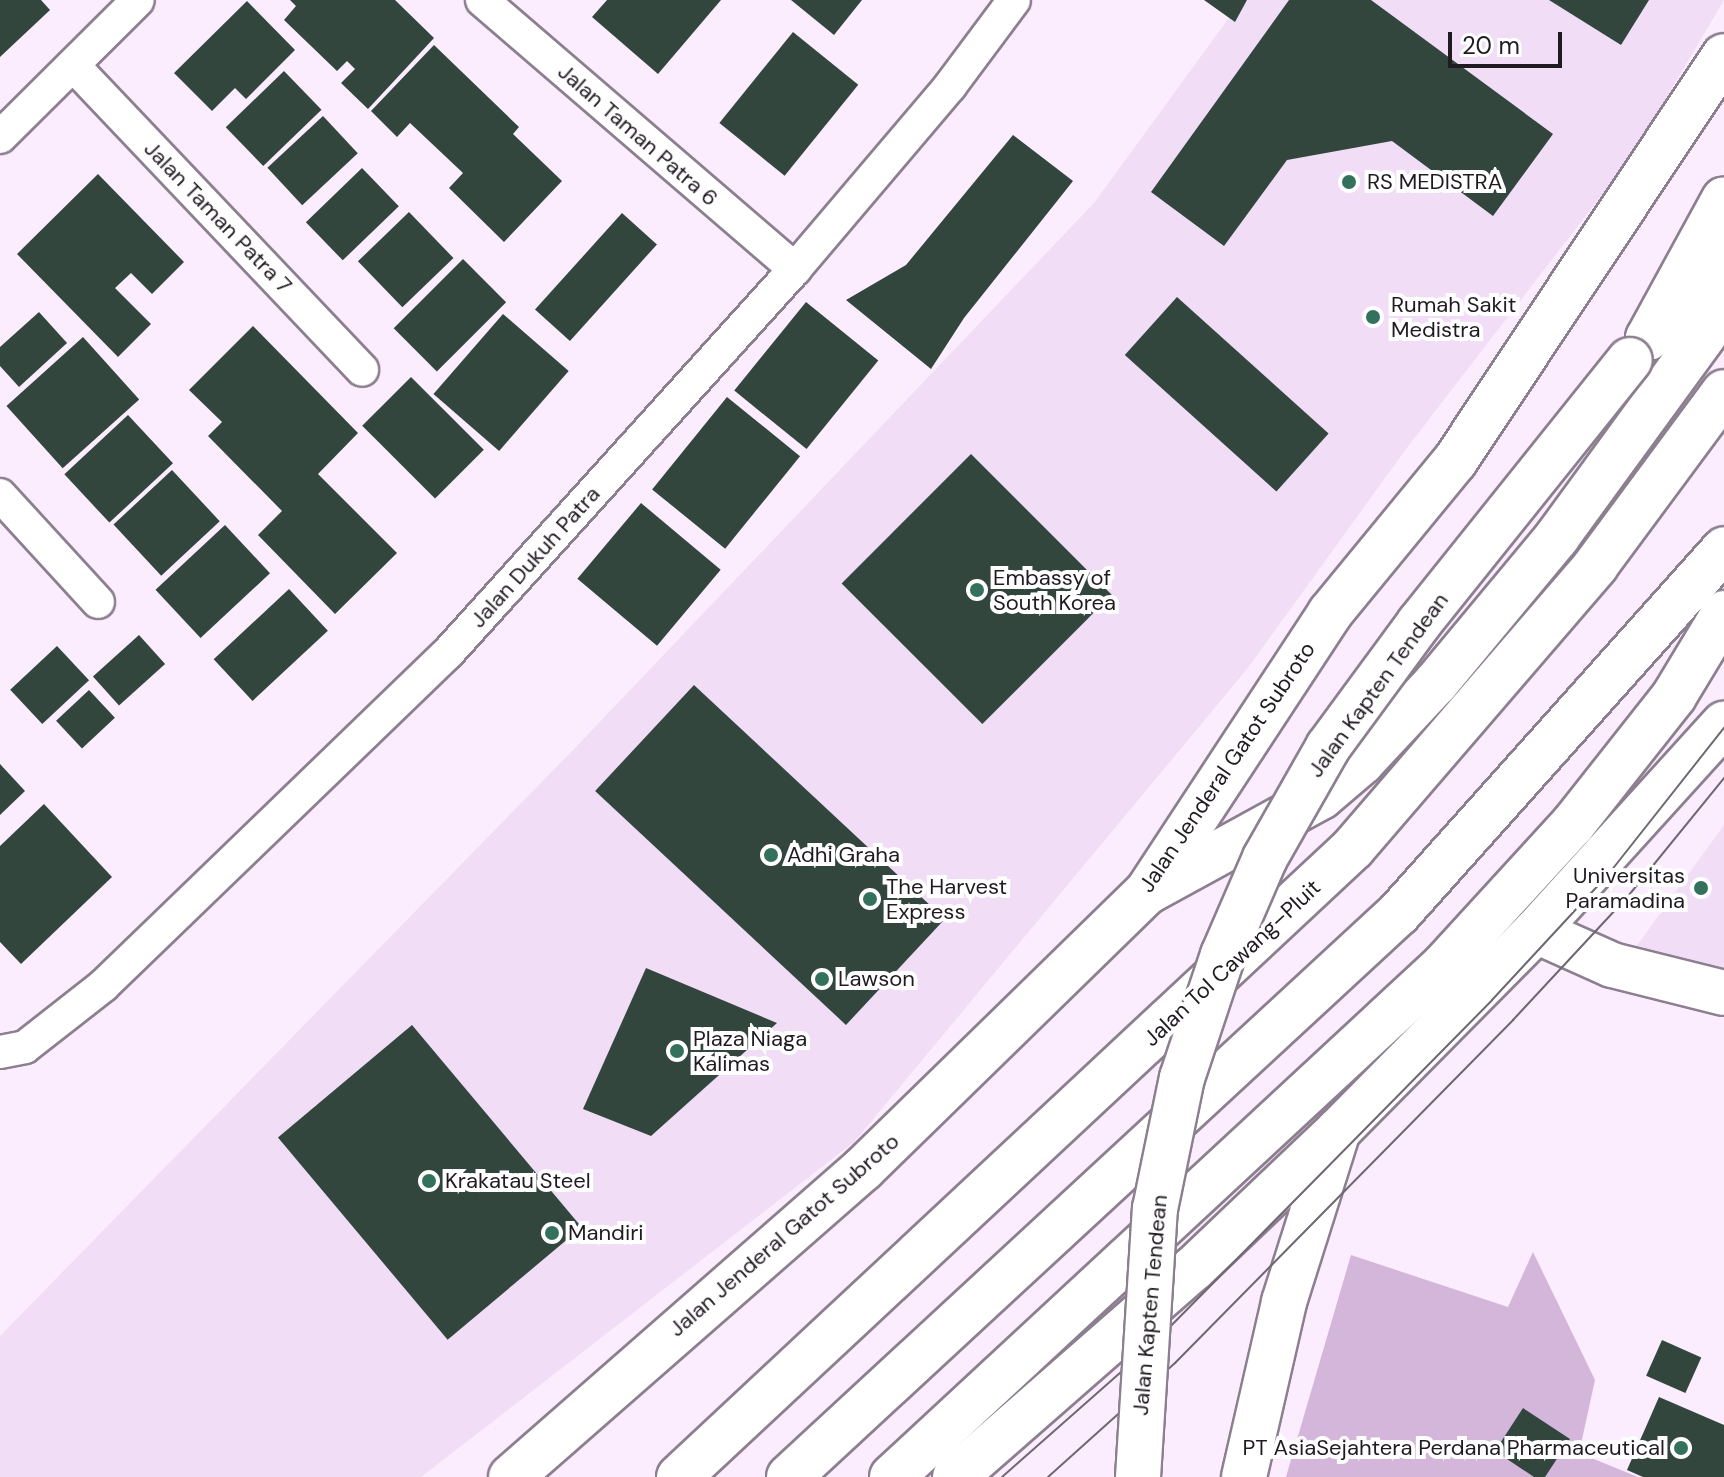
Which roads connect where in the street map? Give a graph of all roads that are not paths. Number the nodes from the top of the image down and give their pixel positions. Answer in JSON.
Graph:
{"nodes":[{"id":1,"x":138,"y":0,"type":"edge"},
{"id":2,"x":482,"y":0,"type":"edge"},
{"id":3,"x":1014,"y":0,"type":"edge"},
{"id":4,"x":1724,"y":56,"type":"edge"},
{"id":5,"x":73,"y":65,"type":"junction"},
{"id":6,"x":0,"y":137,"type":"edge"},
{"id":7,"x":1724,"y":199,"type":"edge"},
{"id":8,"x":1724,"y":253,"type":"edge"},
{"id":9,"x":795,"y":269,"type":"junction"},
{"id":10,"x":1724,"y":308,"type":"edge"},
{"id":11,"x":1639,"y":349,"type":"junction"},
{"id":12,"x":362,"y":370,"type":"dead end"},
{"id":13,"x":1724,"y":392,"type":"edge"},
{"id":14,"x":0,"y":495,"type":"edge"},
{"id":15,"x":1724,"y":549,"type":"edge"},
{"id":16,"x":98,"y":602,"type":"dead end"},
{"id":17,"x":1724,"y":613,"type":"edge"},
{"id":18,"x":1724,"y":724,"type":"edge"},
{"id":19,"x":1147,"y":892,"type":"junction"},
{"id":20,"x":1536,"y":931,"type":"junction"},
{"id":21,"x":1724,"y":993,"type":"edge"},
{"id":22,"x":0,"y":1052,"type":"edge"},
{"id":23,"x":1338,"y":1131,"type":"junction"},
{"id":24,"x":511,"y":1477,"type":"edge"},
{"id":25,"x":679,"y":1477,"type":"edge"},
{"id":26,"x":789,"y":1477,"type":"edge"},
{"id":27,"x":892,"y":1477,"type":"edge"},
{"id":28,"x":955,"y":1477,"type":"edge"},
{"id":29,"x":1138,"y":1477,"type":"edge"},
{"id":30,"x":1244,"y":1477,"type":"edge"}],
"edges":[{"from":1,"to":5,"type":"street"},
{"from":2,"to":9,"type":"street","name":"Jalan Taman Patra 6"},
{"from":3,"to":9,"type":"street","name":"Jalan Dukuh Patra"},
{"from":4,"to":19,"type":"main road","name":"Jalan Jenderal Gatot Subroto"},
{"from":5,"to":6,"type":"street"},
{"from":5,"to":12,"type":"street","name":"Jalan Taman Patra 7"},
{"from":7,"to":11,"type":"main road"},
{"from":8,"to":11,"type":"main road"},
{"from":9,"to":22,"type":"street","name":"Jalan Dukuh Patra"},
{"from":10,"to":19,"type":"main road"},
{"from":11,"to":29,"type":"main road","name":"Jalan Kapten Tendean","bridge":true},
{"from":13,"to":25,"type":"main road","name":"Jalan Tol Cawang–Pluit"},
{"from":14,"to":16,"type":"street"},
{"from":15,"to":26,"type":"main road"},
{"from":17,"to":27,"type":"main road"},
{"from":18,"to":20,"type":"main road"},
{"from":19,"to":24,"type":"main road","name":"Jalan Jenderal Gatot Subroto"},
{"from":20,"to":21,"type":"main road"},
{"from":20,"to":23,"type":"main road"},
{"from":23,"to":28,"type":"main road"},
{"from":23,"to":30,"type":"main road"}]}
